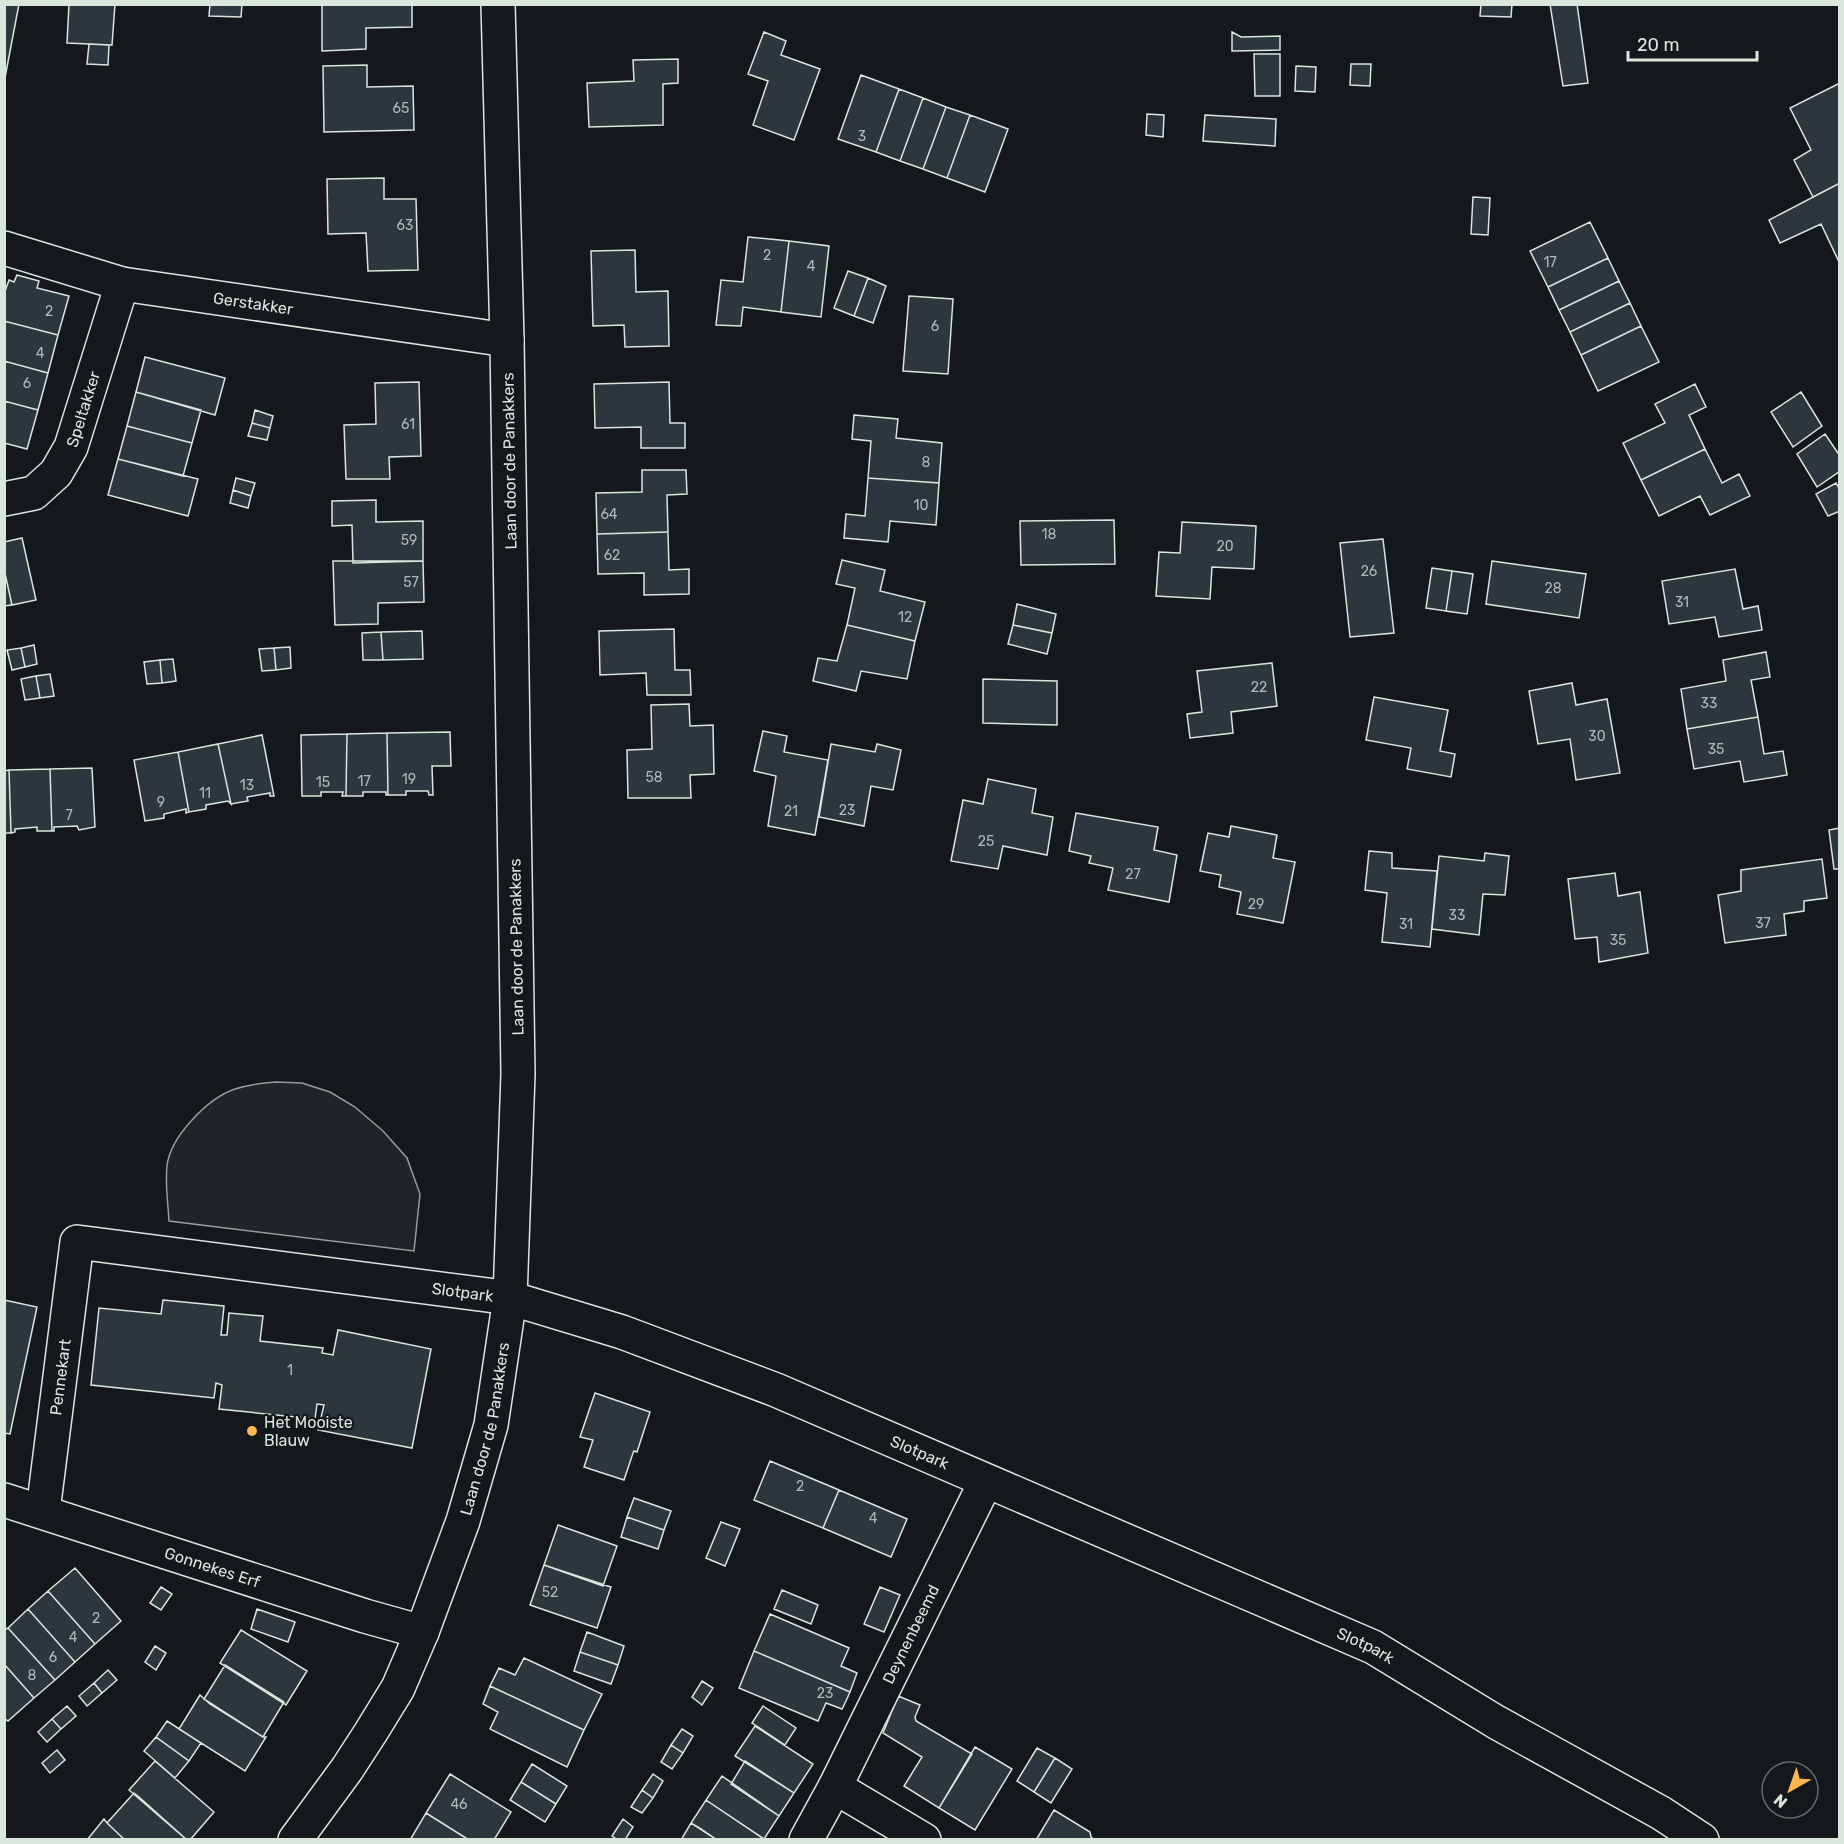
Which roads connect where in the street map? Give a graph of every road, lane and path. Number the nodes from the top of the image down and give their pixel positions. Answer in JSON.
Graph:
{"nodes":[{"id":1,"x":498,"y":4,"type":"edge"},
{"id":2,"x":4,"y":248,"type":"edge"},
{"id":3,"x":122,"y":284,"type":"junction"},
{"id":4,"x":507,"y":340,"type":"junction"},
{"id":5,"x":4,"y":500,"type":"edge"},
{"id":6,"x":77,"y":1242,"type":"joint"},
{"id":7,"x":510,"y":1298,"type":"junction"},
{"id":8,"x":986,"y":1481,"type":"junction"},
{"id":9,"x":4,"y":1500,"type":"edge"},
{"id":10,"x":43,"y":1511,"type":"junction"},
{"id":11,"x":422,"y":1632,"type":"junction"},
{"id":12,"x":835,"y":1787,"type":"junction"},
{"id":13,"x":295,"y":1839,"type":"edge"},
{"id":14,"x":806,"y":1839,"type":"edge"},
{"id":15,"x":924,"y":1839,"type":"edge"},
{"id":16,"x":1702,"y":1839,"type":"edge"}],
"edges":[{"from":1,"to":4,"type":"street","name":"Laan door de Panakkers"},
{"from":2,"to":3,"type":"street","name":"Gerstakker"},
{"from":3,"to":4,"type":"street","name":"Gerstakker"},
{"from":3,"to":5,"type":"street","name":"Speltakker"},
{"from":4,"to":7,"type":"street","name":"Laan door de Panakkers"},
{"from":6,"to":7,"type":"street","name":"Slotpark"},
{"from":6,"to":10,"type":"street","name":"Pennekart"},
{"from":7,"to":8,"type":"street","name":"Slotpark"},
{"from":7,"to":11,"type":"street","name":"Laan door de Panakkers"},
{"from":8,"to":12,"type":"street","name":"Deynenbeemd"},
{"from":8,"to":16,"type":"street","name":"Slotpark"},
{"from":9,"to":10,"type":"street","name":"Gonnekes Erf"},
{"from":10,"to":11,"type":"street","name":"Gonnekes Erf"},
{"from":11,"to":13,"type":"street","name":"Laan door de Panakkers"},
{"from":12,"to":14,"type":"street","name":"Deynenbeemd"},
{"from":12,"to":15,"type":"street"}]}
